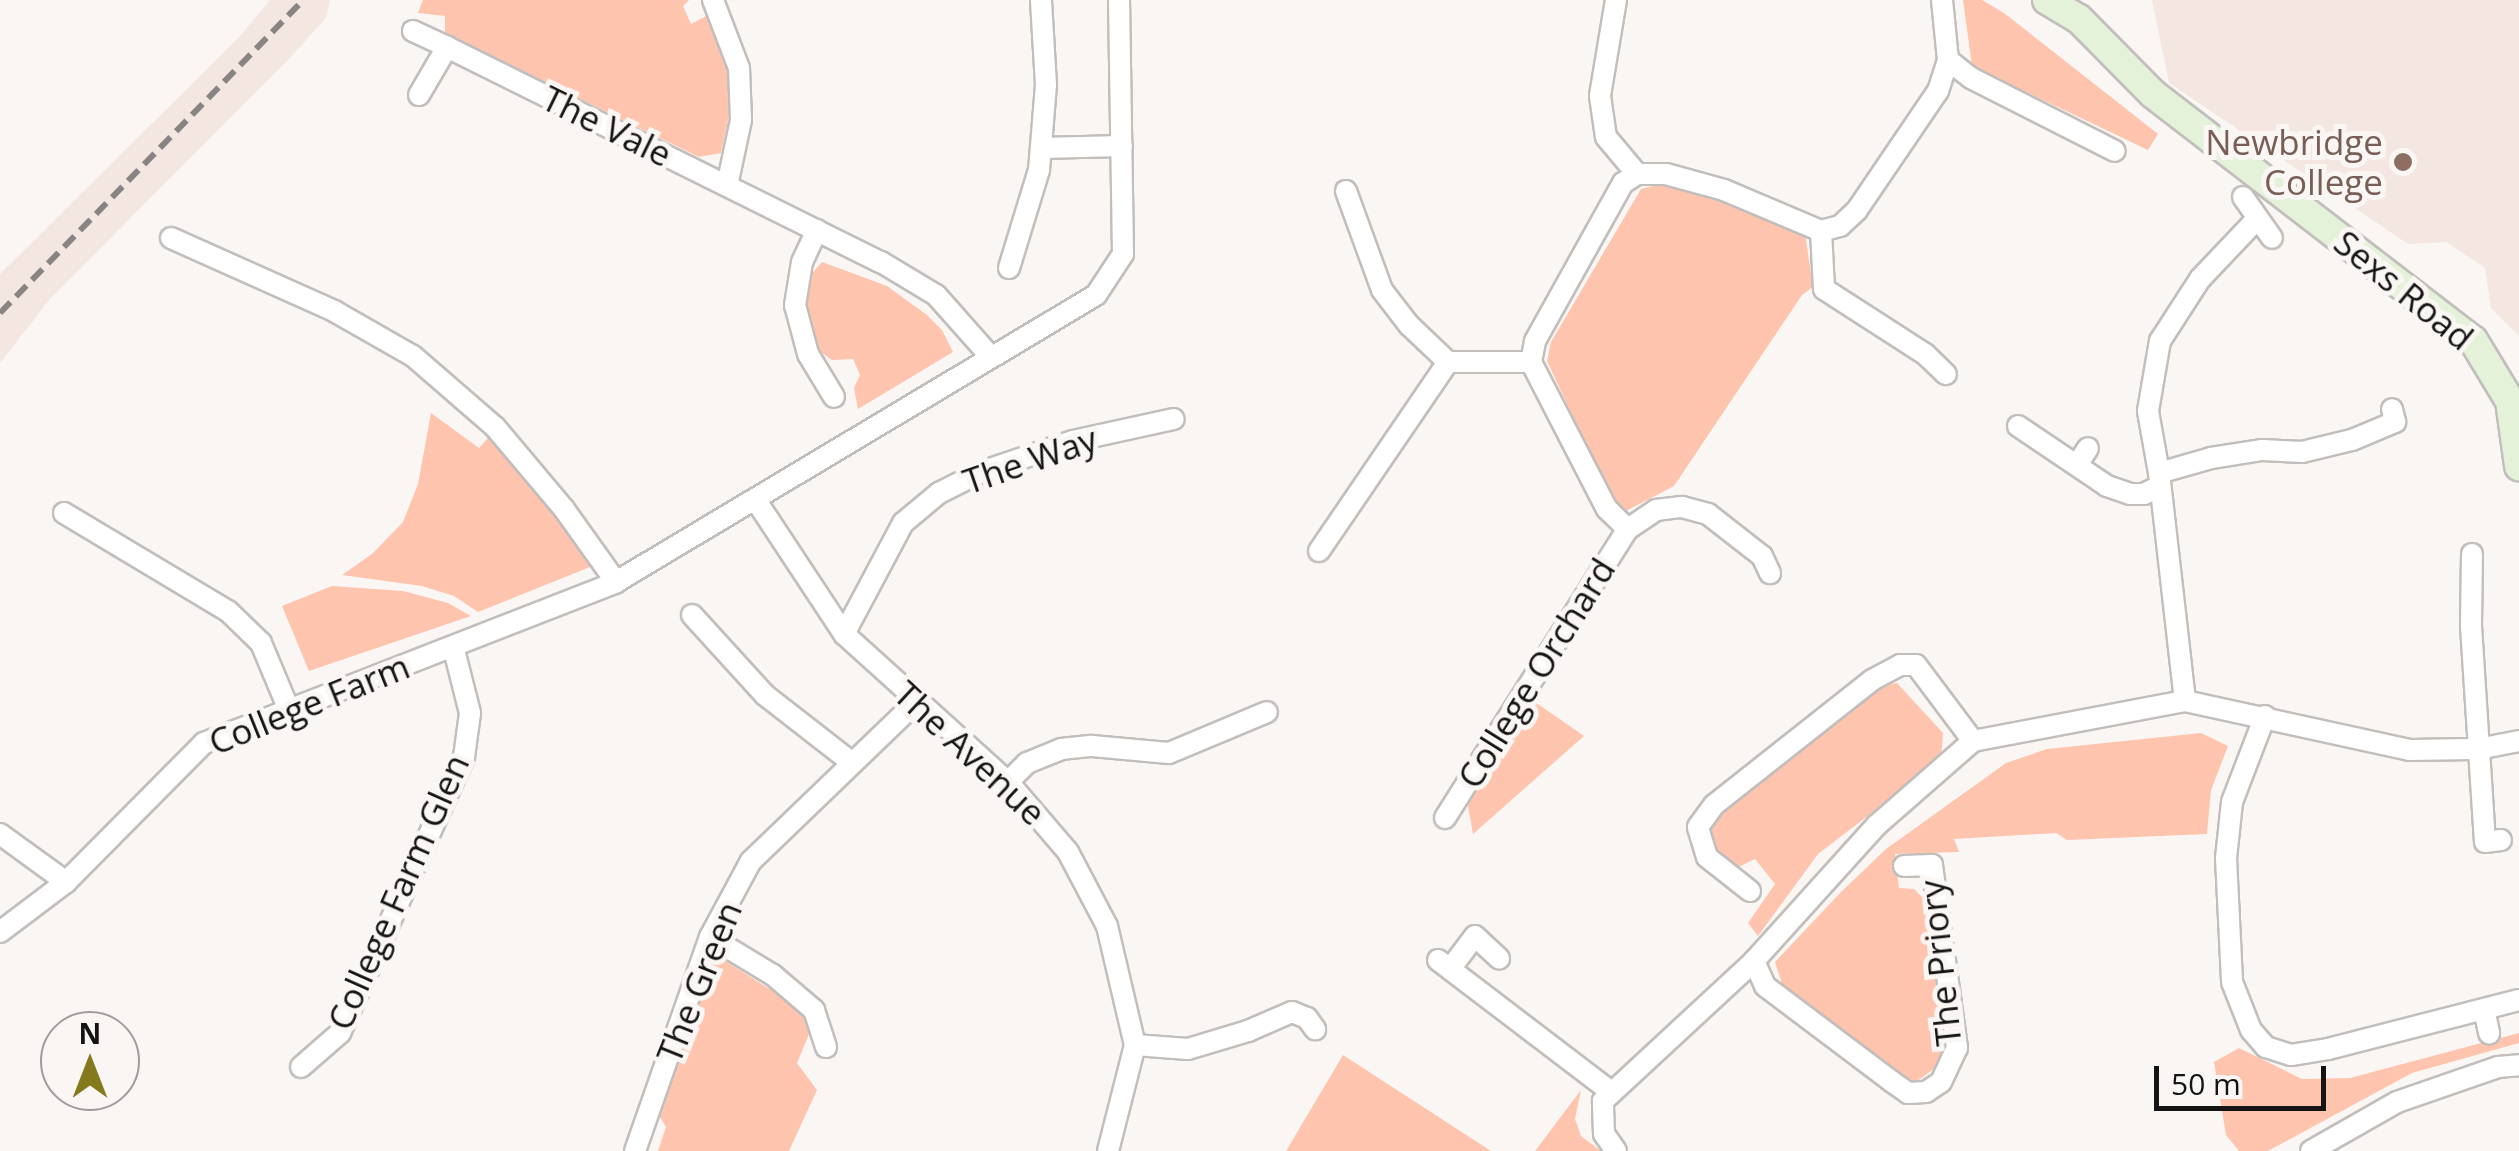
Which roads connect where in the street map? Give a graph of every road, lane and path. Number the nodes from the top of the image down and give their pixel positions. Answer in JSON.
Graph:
{"nodes":[{"id":1,"x":713,"y":0,"type":"edge"},
{"id":2,"x":1041,"y":0,"type":"edge"},
{"id":3,"x":1119,"y":0,"type":"edge"},
{"id":4,"x":1616,"y":0,"type":"edge"},
{"id":5,"x":1942,"y":0,"type":"edge"},
{"id":6,"x":2047,"y":0,"type":"edge"},
{"id":7,"x":2083,"y":10,"type":"edge"},
{"id":8,"x":413,"y":31,"type":"dead end"},
{"id":9,"x":448,"y":48,"type":"junction"},
{"id":10,"x":1948,"y":60,"type":"junction"},
{"id":11,"x":418,"y":95,"type":"dead end"},
{"id":12,"x":1122,"y":146,"type":"junction"},
{"id":13,"x":1040,"y":148,"type":"junction"},
{"id":14,"x":2116,"y":151,"type":"dead end"},
{"id":15,"x":1637,"y":174,"type":"junction"},
{"id":16,"x":726,"y":186,"type":"junction"},
{"id":17,"x":1346,"y":191,"type":"dead end"},
{"id":18,"x":2243,"y":197,"type":"dead end"},
{"id":19,"x":2256,"y":220,"type":"junction"},
{"id":20,"x":816,"y":230,"type":"junction"},
{"id":21,"x":1821,"y":231,"type":"junction"},
{"id":22,"x":171,"y":238,"type":"dead end"},
{"id":23,"x":2272,"y":238,"type":"dead end"},
{"id":24,"x":1009,"y":268,"type":"dead end"},
{"id":25,"x":991,"y":357,"type":"junction"},
{"id":26,"x":1448,"y":362,"type":"junction"},
{"id":27,"x":1531,"y":362,"type":"junction"},
{"id":28,"x":1946,"y":374,"type":"dead end"},
{"id":29,"x":834,"y":398,"type":"dead end"},
{"id":30,"x":2392,"y":409,"type":"dead end"},
{"id":31,"x":1174,"y":419,"type":"dead end"},
{"id":32,"x":2018,"y":426,"type":"dead end"},
{"id":33,"x":2519,"y":466,"type":"edge"},
{"id":34,"x":2160,"y":480,"type":"junction"},
{"id":35,"x":755,"y":498,"type":"junction"},
{"id":36,"x":64,"y":513,"type":"dead end"},
{"id":37,"x":1628,"y":529,"type":"junction"},
{"id":38,"x":1320,"y":550,"type":"dead end"},
{"id":39,"x":2472,"y":554,"type":"dead end"},
{"id":40,"x":1770,"y":574,"type":"dead end"},
{"id":41,"x":616,"y":582,"type":"junction"},
{"id":42,"x":692,"y":616,"type":"dead end"},
{"id":43,"x":844,"y":634,"type":"junction"},
{"id":44,"x":453,"y":646,"type":"junction"},
{"id":45,"x":2185,"y":700,"type":"junction"},
{"id":46,"x":915,"y":703,"type":"junction"},
{"id":47,"x":288,"y":710,"type":"junction"},
{"id":48,"x":1267,"y":712,"type":"dead end"},
{"id":49,"x":2265,"y":716,"type":"junction"},
{"id":50,"x":1972,"y":741,"type":"junction"},
{"id":51,"x":2519,"y":742,"type":"edge"},
{"id":52,"x":2478,"y":749,"type":"junction"},
{"id":53,"x":850,"y":762,"type":"junction"},
{"id":54,"x":1008,"y":782,"type":"junction"},
{"id":55,"x":1444,"y":818,"type":"dead end"},
{"id":56,"x":0,"y":834,"type":"edge"},
{"id":57,"x":2500,"y":840,"type":"dead end"},
{"id":58,"x":1904,"y":866,"type":"dead end"},
{"id":59,"x":66,"y":882,"type":"junction"},
{"id":60,"x":1750,"y":891,"type":"dead end"},
{"id":61,"x":0,"y":932,"type":"edge"},
{"id":62,"x":710,"y":937,"type":"junction"},
{"id":63,"x":1499,"y":958,"type":"dead end"},
{"id":64,"x":1754,"y":961,"type":"junction"},
{"id":65,"x":2519,"y":1000,"type":"edge"},
{"id":66,"x":2484,"y":1009,"type":"junction"},
{"id":67,"x":1314,"y":1029,"type":"dead end"},
{"id":68,"x":2489,"y":1032,"type":"dead end"},
{"id":69,"x":1135,"y":1045,"type":"junction"},
{"id":70,"x":826,"y":1047,"type":"dead end"},
{"id":71,"x":2519,"y":1065,"type":"edge"},
{"id":72,"x":300,"y":1067,"type":"dead end"},
{"id":73,"x":1612,"y":1092,"type":"junction"},
{"id":74,"x":635,"y":1151,"type":"edge"},
{"id":75,"x":1108,"y":1151,"type":"edge"},
{"id":76,"x":1616,"y":1151,"type":"edge"},
{"id":77,"x":2311,"y":1151,"type":"edge"}],
"edges":[{"from":1,"to":16,"type":"street"},
{"from":2,"to":13,"type":"street"},
{"from":3,"to":12,"type":"street","name":"College Farm"},
{"from":4,"to":15,"type":"street"},
{"from":5,"to":10,"type":"street"},
{"from":6,"to":7,"type":"street","name":"Sexs Road"},
{"from":7,"to":33,"type":"street","name":"Sexs Road"},
{"from":8,"to":9,"type":"street","name":"The Vale"},
{"from":9,"to":11,"type":"street"},
{"from":9,"to":16,"type":"street","name":"The Vale"},
{"from":10,"to":14,"type":"street"},
{"from":10,"to":21,"type":"street"},
{"from":12,"to":13,"type":"street"},
{"from":12,"to":25,"type":"street","name":"College Farm"},
{"from":13,"to":24,"type":"street"},
{"from":15,"to":21,"type":"street"},
{"from":15,"to":27,"type":"street"},
{"from":16,"to":20,"type":"street","name":"The Vale"},
{"from":17,"to":26,"type":"street"},
{"from":18,"to":19,"type":"street"},
{"from":19,"to":23,"type":"street"},
{"from":19,"to":34,"type":"street"},
{"from":20,"to":25,"type":"street","name":"The Vale"},
{"from":20,"to":29,"type":"street"},
{"from":21,"to":28,"type":"street"},
{"from":22,"to":41,"type":"street"},
{"from":25,"to":35,"type":"street","name":"College Farm"},
{"from":26,"to":27,"type":"street"},
{"from":26,"to":38,"type":"street"},
{"from":27,"to":37,"type":"street","name":"College Orchard"},
{"from":30,"to":34,"type":"street"},
{"from":31,"to":43,"type":"street","name":"The Way"},
{"from":32,"to":34,"type":"street"},
{"from":34,"to":45,"type":"street"},
{"from":35,"to":41,"type":"street","name":"College Farm"},
{"from":35,"to":43,"type":"street","name":"The Avenue"},
{"from":36,"to":47,"type":"street"},
{"from":37,"to":40,"type":"street","name":"College Orchard"},
{"from":37,"to":55,"type":"street","name":"College Orchard"},
{"from":39,"to":52,"type":"street"},
{"from":41,"to":44,"type":"street","name":"College Farm"},
{"from":42,"to":53,"type":"street"},
{"from":43,"to":46,"type":"street","name":"The Avenue"},
{"from":44,"to":47,"type":"street","name":"College Farm"},
{"from":44,"to":72,"type":"street","name":"College Farm Glen"},
{"from":45,"to":49,"type":"street"},
{"from":45,"to":50,"type":"street"},
{"from":46,"to":53,"type":"street","name":"The Green"},
{"from":46,"to":54,"type":"street","name":"The Avenue"},
{"from":47,"to":59,"type":"street","name":"College Farm"},
{"from":48,"to":54,"type":"street"},
{"from":49,"to":52,"type":"street"},
{"from":49,"to":66,"type":"street"},
{"from":50,"to":60,"type":"street"},
{"from":50,"to":64,"type":"street"},
{"from":51,"to":52,"type":"street"},
{"from":52,"to":57,"type":"street"},
{"from":53,"to":62,"type":"street","name":"The Green"},
{"from":54,"to":69,"type":"street","name":"The Avenue"},
{"from":56,"to":59,"type":"street"},
{"from":58,"to":64,"type":"street","name":"The Priory"},
{"from":59,"to":61,"type":"street","name":"College Farm"},
{"from":62,"to":70,"type":"street"},
{"from":62,"to":74,"type":"street","name":"The Green"},
{"from":63,"to":73,"type":"street"},
{"from":64,"to":73,"type":"street"},
{"from":65,"to":66,"type":"street"},
{"from":66,"to":68,"type":"street"},
{"from":67,"to":69,"type":"street"},
{"from":69,"to":75,"type":"street","name":"The Avenue"},
{"from":71,"to":77,"type":"street"},
{"from":73,"to":76,"type":"street"}]}
